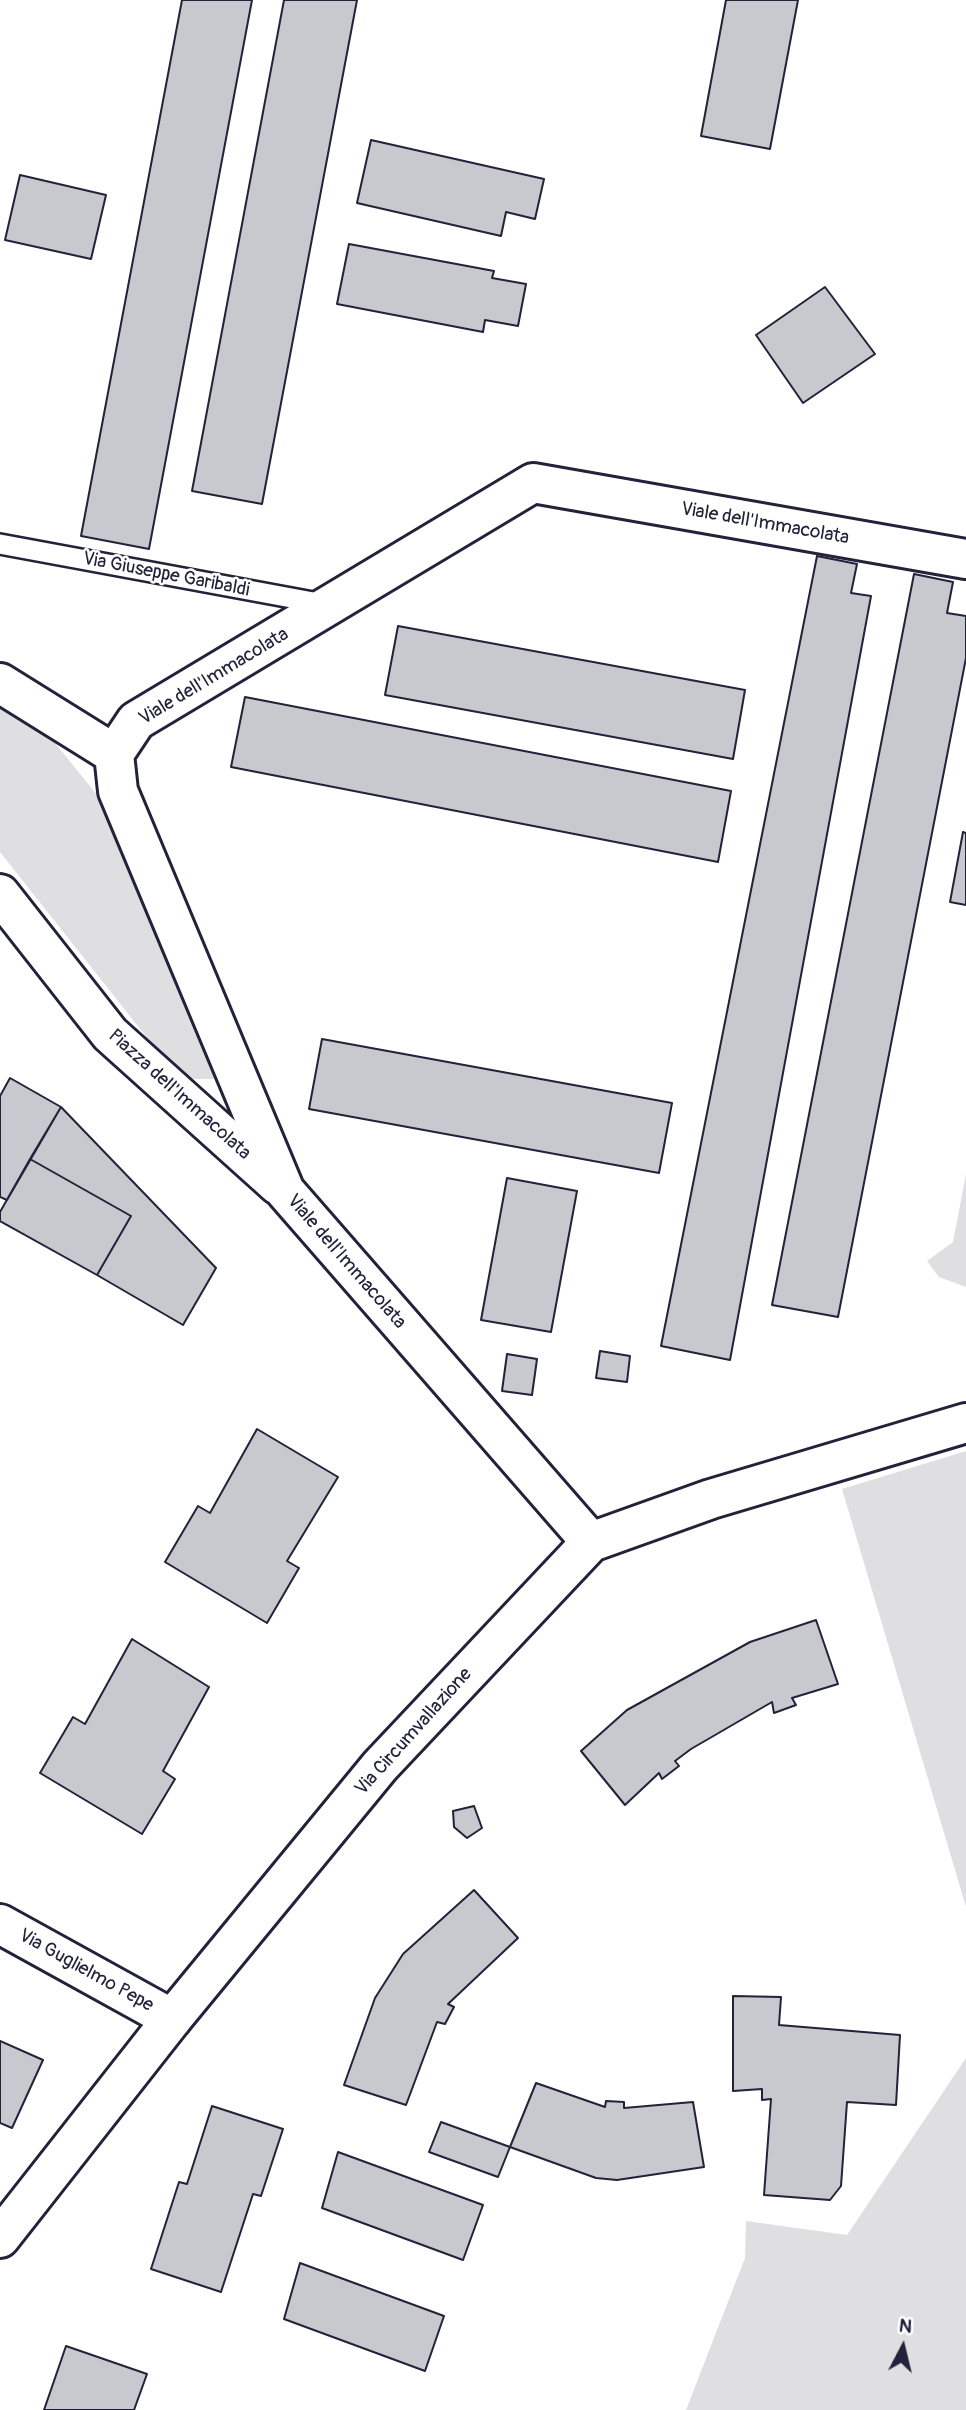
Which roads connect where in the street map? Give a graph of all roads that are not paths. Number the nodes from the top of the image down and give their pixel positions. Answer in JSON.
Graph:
{"nodes":[{"id":1,"x":0,"y":544,"type":"edge"},
{"id":2,"x":966,"y":559,"type":"edge"},
{"id":3,"x":332,"y":606,"type":"junction"},
{"id":4,"x":0,"y":683,"type":"edge"},
{"id":5,"x":114,"y":754,"type":"junction"},
{"id":6,"x":0,"y":894,"type":"edge"},
{"id":7,"x":285,"y":1191,"type":"junction"},
{"id":8,"x":966,"y":1423,"type":"edge"},
{"id":9,"x":591,"y":1542,"type":"junction"},
{"id":10,"x":0,"y":1924,"type":"edge"},
{"id":11,"x":172,"y":2019,"type":"junction"},
{"id":12,"x":0,"y":2238,"type":"edge"}],
"edges":[{"from":1,"to":3,"type":"lane","name":"Via Giuseppe Garibaldi"},
{"from":2,"to":3,"type":"street","name":"Viale dell'Immacolata"},
{"from":3,"to":5,"type":"street","name":"Viale dell'Immacolata"},
{"from":4,"to":5,"type":"street"},
{"from":5,"to":7,"type":"street","name":"Viale dell'Immacolata"},
{"from":6,"to":7,"type":"street","name":"Piazza dell'Immacolata"},
{"from":7,"to":9,"type":"street","name":"Viale dell'Immacolata"},
{"from":8,"to":9,"type":"street","name":"Via Circumvallazione"},
{"from":9,"to":11,"type":"street","name":"Via Circumvallazione"},
{"from":10,"to":11,"type":"street","name":"Via Guglielmo Pepe"},
{"from":11,"to":12,"type":"street","name":"Via Circumvallazione"}]}
